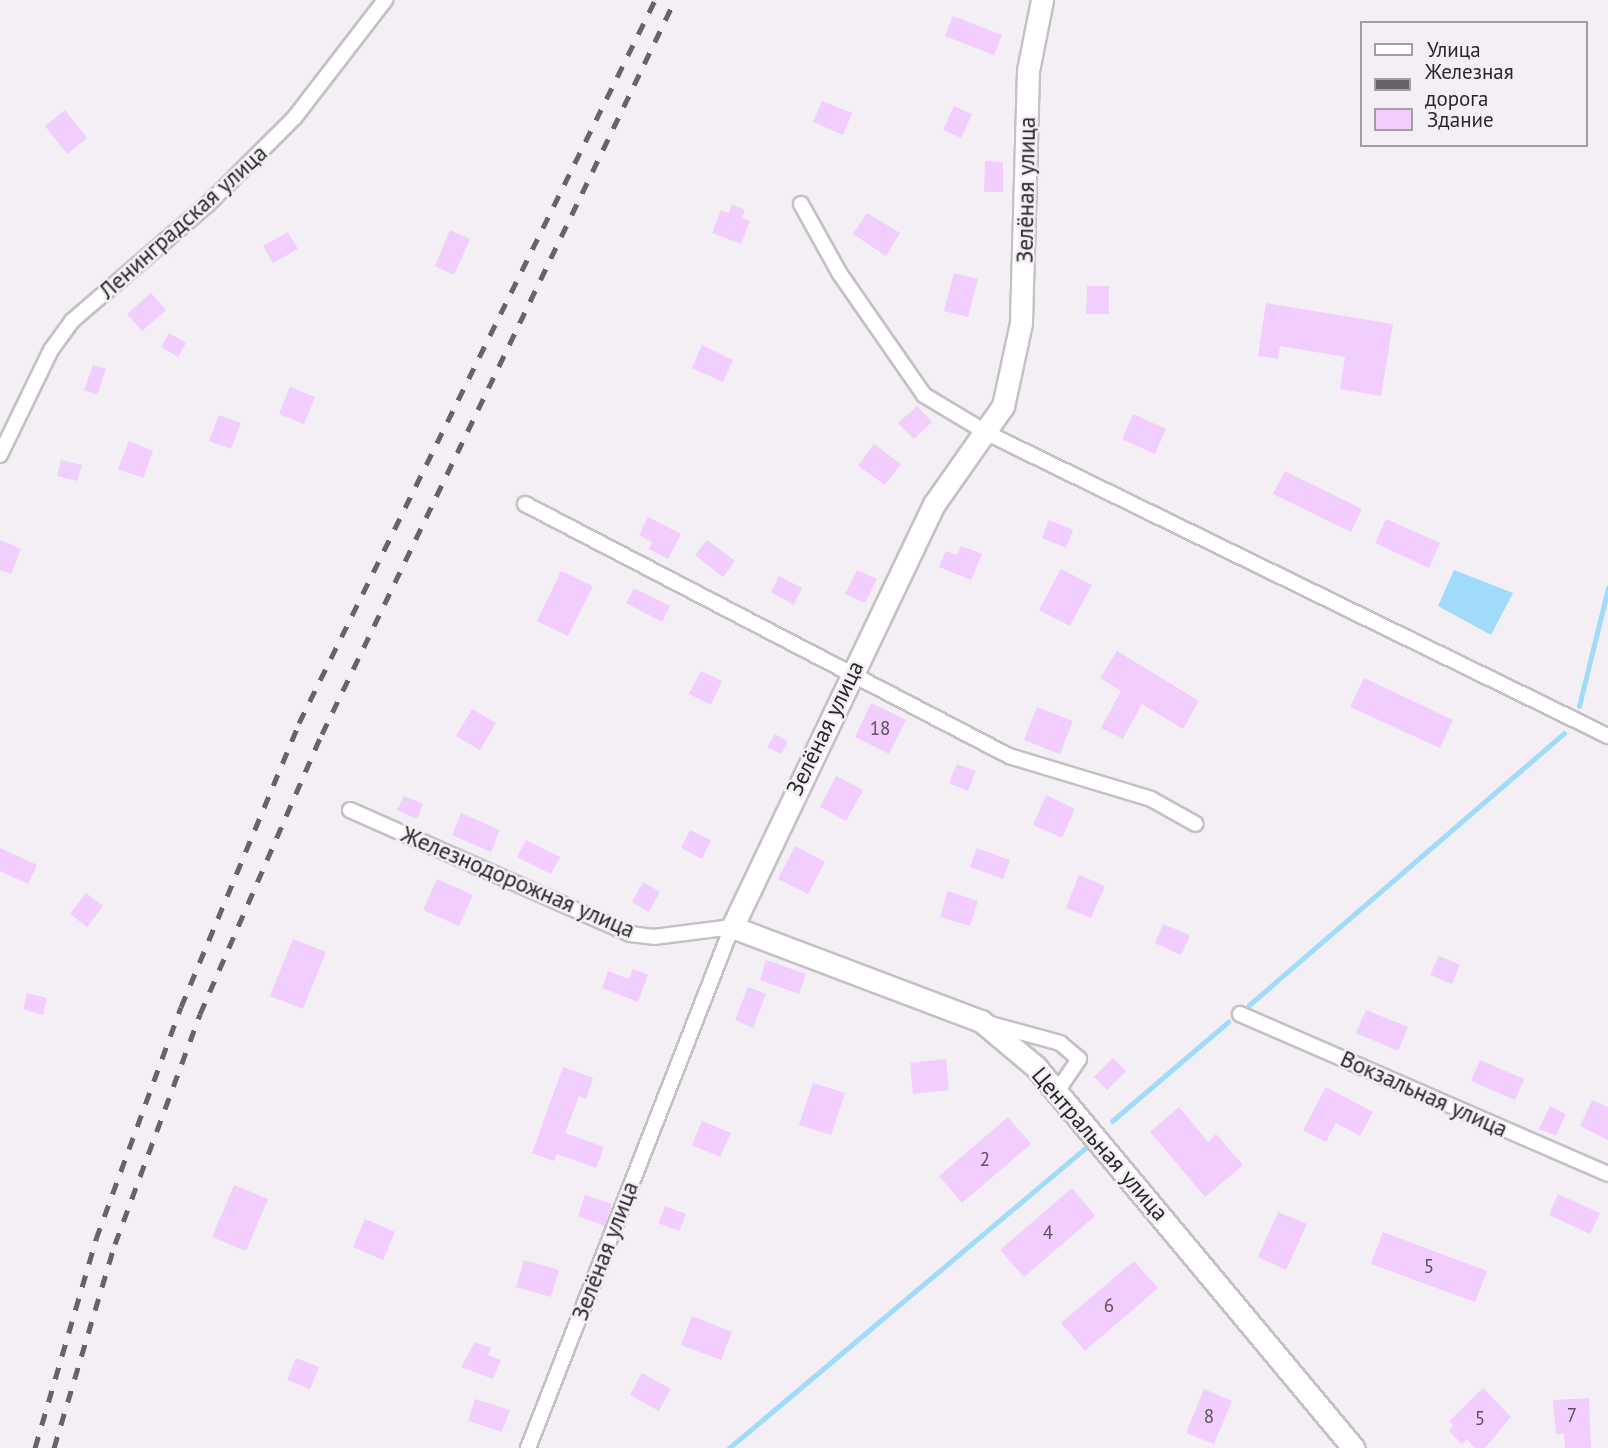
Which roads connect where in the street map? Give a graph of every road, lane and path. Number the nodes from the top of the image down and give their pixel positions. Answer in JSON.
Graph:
{"nodes":[{"id":1,"x":384,"y":0,"type":"edge"},
{"id":2,"x":1042,"y":0,"type":"edge"},
{"id":3,"x":801,"y":204,"type":"dead end"},
{"id":4,"x":987,"y":433,"type":"junction"},
{"id":5,"x":0,"y":455,"type":"edge"},
{"id":6,"x":525,"y":504,"type":"dead end"},
{"id":7,"x":850,"y":675,"type":"junction"},
{"id":8,"x":1608,"y":736,"type":"edge"},
{"id":9,"x":350,"y":810,"type":"dead end"},
{"id":10,"x":1196,"y":824,"type":"dead end"},
{"id":11,"x":732,"y":927,"type":"junction"},
{"id":12,"x":1240,"y":1014,"type":"dead end"},
{"id":13,"x":981,"y":1021,"type":"junction"},
{"id":14,"x":1058,"y":1090,"type":"junction"},
{"id":15,"x":1608,"y":1174,"type":"edge"},
{"id":16,"x":528,"y":1448,"type":"edge"},
{"id":17,"x":1353,"y":1448,"type":"edge"}],
"edges":[{"from":1,"to":5,"type":"street","name":"Ленинградская улица"},
{"from":2,"to":4,"type":"street","name":"Зелёная улица"},
{"from":3,"to":4,"type":"street"},
{"from":4,"to":7,"type":"street","name":"Зелёная улица"},
{"from":4,"to":8,"type":"street"},
{"from":6,"to":7,"type":"street"},
{"from":7,"to":10,"type":"street"},
{"from":7,"to":11,"type":"street","name":"Зелёная улица"},
{"from":9,"to":11,"type":"street","name":"Железнодорожная улица"},
{"from":11,"to":13,"type":"street","name":"Центральная улица"},
{"from":11,"to":16,"type":"street","name":"Зелёная улица"},
{"from":12,"to":15,"type":"street","name":"Вокзальная улица"},
{"from":13,"to":14,"type":"street","name":"Центральная улица"},
{"from":13,"to":14,"type":"street"},
{"from":14,"to":17,"type":"street","name":"Центральная улица"}]}
